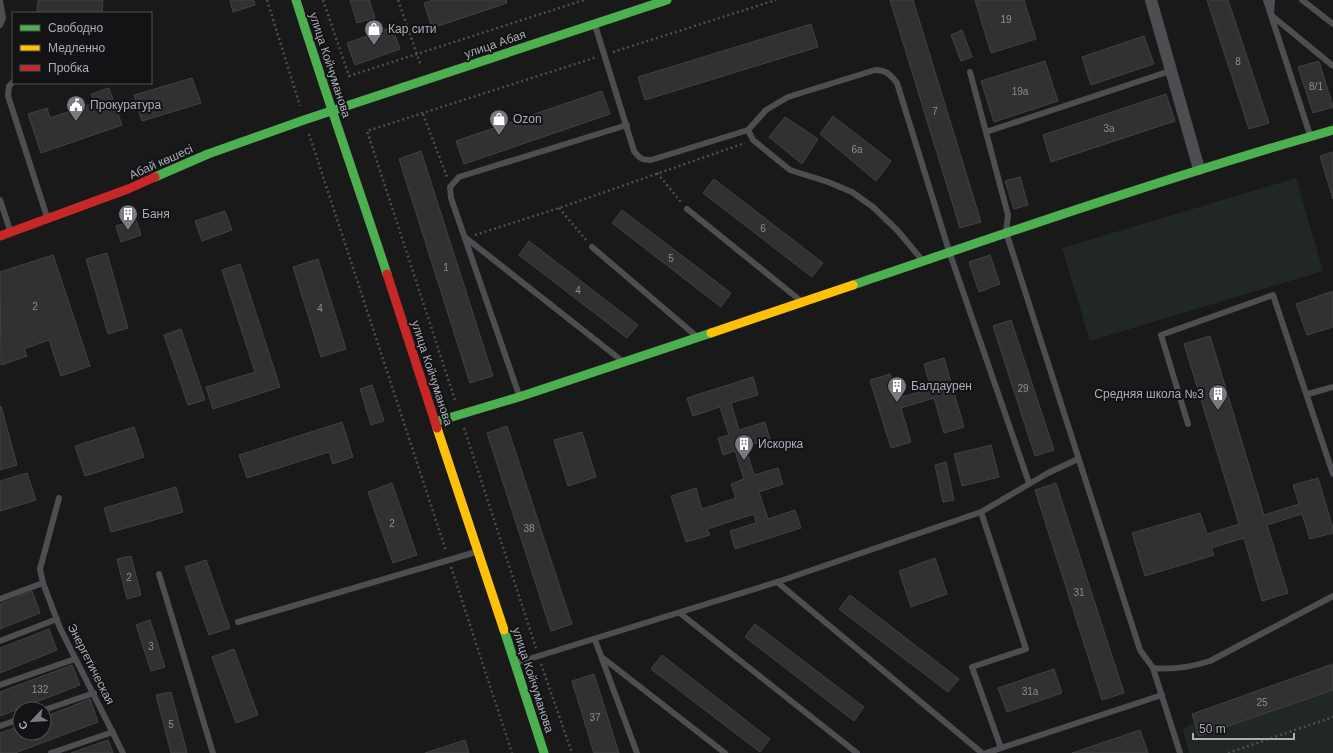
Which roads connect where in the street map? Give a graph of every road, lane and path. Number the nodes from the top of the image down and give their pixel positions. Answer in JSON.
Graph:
{"nodes":[{"id":1,"x":267,"y":0,"type":"edge"},
{"id":2,"x":296,"y":0,"type":"edge"},
{"id":3,"x":323,"y":0,"type":"edge"},
{"id":4,"x":398,"y":0,"type":"edge"},
{"id":5,"x":584,"y":0,"type":"edge"},
{"id":6,"x":667,"y":0,"type":"edge"},
{"id":7,"x":776,"y":0,"type":"edge"},
{"id":8,"x":1151,"y":0,"type":"edge"},
{"id":9,"x":1266,"y":0,"type":"edge"},
{"id":10,"x":1272,"y":0,"type":"edge"},
{"id":11,"x":1302,"y":0,"type":"edge"},
{"id":12,"x":0,"y":1,"type":"edge"},
{"id":13,"x":1270,"y":15,"type":"junction"},
{"id":14,"x":595,"y":23,"type":"junction"},
{"id":15,"x":1333,"y":24,"type":"edge"},
{"id":16,"x":0,"y":25,"type":"edge"},
{"id":17,"x":417,"y":54,"type":"junction"},
{"id":18,"x":605,"y":55,"type":"junction"},
{"id":19,"x":1333,"y":66,"type":"edge"},
{"id":20,"x":970,"y":72,"type":"dead end"},
{"id":21,"x":1170,"y":72,"type":"junction"},
{"id":22,"x":425,"y":81,"type":"junction"},
{"id":23,"x":12,"y":83,"type":"edge"},
{"id":24,"x":331,"y":112,"type":"junction"},
{"id":25,"x":423,"y":114,"type":"junction"},
{"id":26,"x":304,"y":120,"type":"junction"},
{"id":27,"x":627,"y":125,"type":"junction"},
{"id":28,"x":748,"y":130,"type":"junction"},
{"id":29,"x":1333,"y":130,"type":"edge"},
{"id":30,"x":986,"y":132,"type":"junction"},
{"id":31,"x":1310,"y":137,"type":"junction"},
{"id":32,"x":753,"y":140,"type":"junction"},
{"id":33,"x":1199,"y":169,"type":"junction"},
{"id":34,"x":657,"y":173,"type":"junction"},
{"id":35,"x":450,"y":187,"type":"junction"},
{"id":36,"x":0,"y":200,"type":"edge"},
{"id":37,"x":559,"y":208,"type":"junction"},
{"id":38,"x":687,"y":209,"type":"joint"},
{"id":39,"x":47,"y":219,"type":"junction"},
{"id":40,"x":11,"y":232,"type":"junction"},
{"id":41,"x":1006,"y":232,"type":"junction"},
{"id":42,"x":0,"y":236,"type":"edge"},
{"id":43,"x":466,"y":238,"type":"junction"},
{"id":44,"x":592,"y":247,"type":"joint"},
{"id":45,"x":949,"y":251,"type":"junction"},
{"id":46,"x":922,"y":260,"type":"junction"},
{"id":47,"x":802,"y":302,"type":"junction"},
{"id":48,"x":698,"y":338,"type":"junction"},
{"id":49,"x":624,"y":362,"type":"junction"},
{"id":50,"x":1333,"y":387,"type":"edge"},
{"id":51,"x":1308,"y":394,"type":"junction"},
{"id":52,"x":519,"y":397,"type":"junction"},
{"id":53,"x":460,"y":414,"type":"junction"},
{"id":54,"x":435,"y":422,"type":"junction"},
{"id":55,"x":1188,"y":424,"type":"dead end"},
{"id":56,"x":1078,"y":459,"type":"junction"},
{"id":57,"x":1333,"y":474,"type":"edge"},
{"id":58,"x":1029,"y":483,"type":"junction"},
{"id":59,"x":59,"y":498,"type":"dead end"},
{"id":60,"x":980,"y":512,"type":"junction"},
{"id":61,"x":478,"y":551,"type":"junction"},
{"id":62,"x":449,"y":560,"type":"junction"},
{"id":63,"x":159,"y":574,"type":"dead end"},
{"id":64,"x":777,"y":582,"type":"junction"},
{"id":65,"x":43,"y":583,"type":"junction"},
{"id":66,"x":1333,"y":596,"type":"edge"},
{"id":67,"x":0,"y":599,"type":"edge"},
{"id":68,"x":681,"y":614,"type":"junction"},
{"id":69,"x":57,"y":619,"type":"junction"},
{"id":70,"x":238,"y":622,"type":"dead end"},
{"id":71,"x":595,"y":640,"type":"junction"},
{"id":72,"x":0,"y":641,"type":"edge"},
{"id":73,"x":539,"y":656,"type":"junction"},
{"id":74,"x":75,"y":658,"type":"junction"},
{"id":75,"x":603,"y":658,"type":"junction"},
{"id":76,"x":514,"y":664,"type":"junction"},
{"id":77,"x":1153,"y":668,"type":"junction"},
{"id":78,"x":0,"y":685,"type":"edge"},
{"id":79,"x":94,"y":693,"type":"junction"},
{"id":80,"x":1162,"y":695,"type":"junction"},
{"id":81,"x":52,"y":707,"type":"edge"},
{"id":82,"x":1333,"y":717,"type":"edge"},
{"id":83,"x":12,"y":722,"type":"edge"},
{"id":84,"x":0,"y":726,"type":"edge"},
{"id":85,"x":113,"y":732,"type":"junction"},
{"id":86,"x":1001,"y":748,"type":"junction"},
{"id":87,"x":51,"y":753,"type":"edge"},
{"id":88,"x":123,"y":753,"type":"edge"},
{"id":89,"x":213,"y":753,"type":"edge"},
{"id":90,"x":512,"y":753,"type":"edge"},
{"id":91,"x":544,"y":753,"type":"edge"},
{"id":92,"x":572,"y":753,"type":"edge"},
{"id":93,"x":637,"y":753,"type":"edge"},
{"id":94,"x":725,"y":753,"type":"edge"},
{"id":95,"x":857,"y":753,"type":"edge"},
{"id":96,"x":982,"y":753,"type":"edge"},
{"id":97,"x":986,"y":753,"type":"edge"},
{"id":98,"x":1180,"y":753,"type":"edge"},
{"id":99,"x":1228,"y":753,"type":"edge"}],
"edges":[{"from":1,"to":26,"type":"path"},
{"from":2,"to":24,"type":"street","name":"улица Койчуманова"},
{"from":3,"to":17,"type":"path"},
{"from":4,"to":17,"type":"path"},
{"from":5,"to":17,"type":"path"},
{"from":6,"to":14,"type":"street","name":"улица Абая"},
{"from":7,"to":18,"type":"path"},
{"from":8,"to":21,"type":"street"},
{"from":9,"to":13,"type":"lane"},
{"from":10,"to":13,"type":"lane"},
{"from":11,"to":15,"type":"lane"},
{"from":12,"to":16,"type":"lane"},
{"from":13,"to":19,"type":"lane"},
{"from":13,"to":31,"type":"lane"},
{"from":14,"to":18,"type":"lane"},
{"from":14,"to":22,"type":"street","name":"улица Абая"},
{"from":17,"to":22,"type":"path"},
{"from":18,"to":25,"type":"path"},
{"from":18,"to":27,"type":"lane"},
{"from":20,"to":30,"type":"lane"},
{"from":21,"to":30,"type":"lane"},
{"from":21,"to":33,"type":"street"},
{"from":22,"to":24,"type":"street","name":"улица Абая"},
{"from":23,"to":39,"type":"lane"},
{"from":24,"to":26,"type":"street","name":"Абай көшесі"},
{"from":24,"to":54,"type":"street","name":"улица Койчуманова"},
{"from":25,"to":35,"type":"path"},
{"from":25,"to":53,"type":"path"},
{"from":26,"to":39,"type":"street","name":"Абай көшесі"},
{"from":26,"to":62,"type":"path"},
{"from":27,"to":28,"type":"lane"},
{"from":27,"to":35,"type":"lane"},
{"from":28,"to":32,"type":"lane"},
{"from":28,"to":45,"type":"lane"},
{"from":29,"to":31,"type":"street"},
{"from":30,"to":41,"type":"lane"},
{"from":31,"to":33,"type":"street"},
{"from":32,"to":34,"type":"path"},
{"from":32,"to":46,"type":"lane"},
{"from":33,"to":41,"type":"street"},
{"from":34,"to":37,"type":"path"},
{"from":34,"to":38,"type":"path"},
{"from":35,"to":43,"type":"lane"},
{"from":36,"to":40,"type":"lane"},
{"from":37,"to":43,"type":"path"},
{"from":37,"to":44,"type":"path"},
{"from":38,"to":47,"type":"lane"},
{"from":39,"to":40,"type":"street","name":"Абай көшесі"},
{"from":40,"to":42,"type":"street","name":"Абай көшесі"},
{"from":41,"to":45,"type":"street"},
{"from":41,"to":56,"type":"lane"},
{"from":43,"to":49,"type":"lane"},
{"from":43,"to":52,"type":"lane"},
{"from":44,"to":48,"type":"lane"},
{"from":45,"to":46,"type":"street"},
{"from":45,"to":58,"type":"lane"},
{"from":46,"to":47,"type":"street"},
{"from":47,"to":48,"type":"street"},
{"from":48,"to":49,"type":"street"},
{"from":49,"to":52,"type":"street"},
{"from":50,"to":51,"type":"lane"},
{"from":51,"to":55,"type":"lane"},
{"from":51,"to":57,"type":"lane"},
{"from":52,"to":53,"type":"street"},
{"from":53,"to":54,"type":"street"},
{"from":53,"to":73,"type":"path"},
{"from":54,"to":61,"type":"street","name":"улица Койчуманова"},
{"from":56,"to":58,"type":"lane"},
{"from":56,"to":77,"type":"lane"},
{"from":58,"to":60,"type":"lane"},
{"from":59,"to":65,"type":"lane","name":"Энергетическая"},
{"from":60,"to":64,"type":"lane"},
{"from":60,"to":86,"type":"lane"},
{"from":61,"to":62,"type":"lane"},
{"from":61,"to":76,"type":"street","name":"улица Койчуманова"},
{"from":62,"to":70,"type":"lane"},
{"from":62,"to":90,"type":"path"},
{"from":63,"to":89,"type":"lane"},
{"from":64,"to":68,"type":"lane"},
{"from":64,"to":96,"type":"lane"},
{"from":65,"to":67,"type":"lane"},
{"from":65,"to":69,"type":"lane","name":"Энергетическая"},
{"from":66,"to":77,"type":"lane"},
{"from":68,"to":71,"type":"lane"},
{"from":68,"to":95,"type":"lane"},
{"from":69,"to":72,"type":"lane"},
{"from":69,"to":74,"type":"lane","name":"Энергетическая"},
{"from":71,"to":73,"type":"lane"},
{"from":71,"to":75,"type":"lane"},
{"from":73,"to":76,"type":"lane"},
{"from":73,"to":92,"type":"path"},
{"from":74,"to":78,"type":"lane"},
{"from":74,"to":79,"type":"lane","name":"Энергетическая"},
{"from":75,"to":93,"type":"lane"},
{"from":75,"to":94,"type":"lane"},
{"from":76,"to":91,"type":"street","name":"улица Койчуманова"},
{"from":77,"to":80,"type":"lane"},
{"from":79,"to":81,"type":"lane"},
{"from":79,"to":85,"type":"lane","name":"Энергетическая"},
{"from":80,"to":86,"type":"lane"},
{"from":80,"to":98,"type":"lane"},
{"from":82,"to":99,"type":"path"},
{"from":83,"to":84,"type":"lane"},
{"from":85,"to":87,"type":"lane"},
{"from":85,"to":88,"type":"lane","name":"Энергетическая"},
{"from":86,"to":97,"type":"lane"}]}
